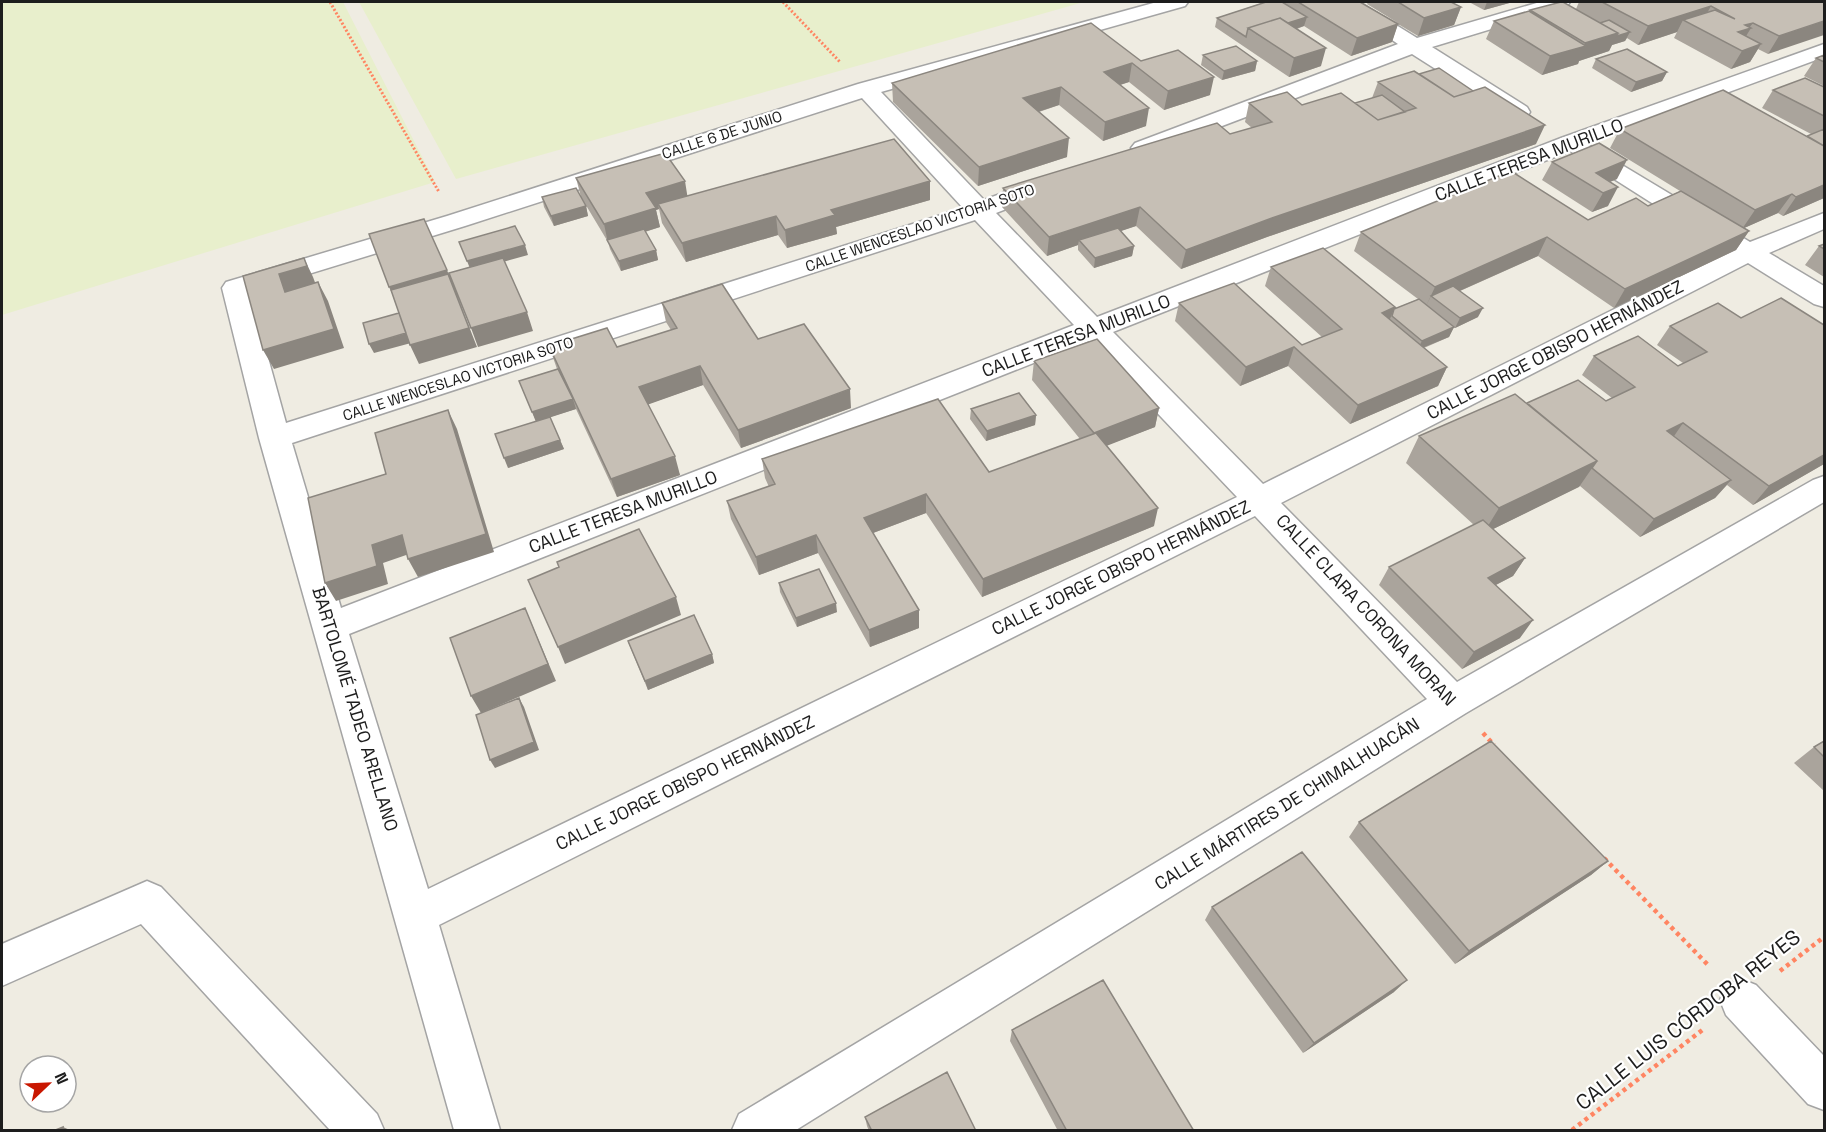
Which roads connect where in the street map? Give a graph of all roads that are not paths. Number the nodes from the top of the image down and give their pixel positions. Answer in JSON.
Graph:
{"nodes":[{"id":1,"x":1178,"y":2,"type":"edge"},
{"id":2,"x":1346,"y":2,"type":"edge"},
{"id":3,"x":1560,"y":2,"type":"edge"},
{"id":4,"x":1413,"y":46,"type":"junction"},
{"id":5,"x":1824,"y":50,"type":"edge"},
{"id":6,"x":866,"y":89,"type":"junction"},
{"id":7,"x":1553,"y":133,"type":"junction"},
{"id":8,"x":1123,"y":156,"type":"edge"},
{"id":9,"x":1068,"y":177,"type":"edge"},
{"id":10,"x":978,"y":211,"type":"junction"},
{"id":11,"x":1824,"y":220,"type":"edge"},
{"id":12,"x":1749,"y":252,"type":"junction"},
{"id":13,"x":235,"y":288,"type":"joint"},
{"id":14,"x":1824,"y":298,"type":"edge"},
{"id":15,"x":1092,"y":329,"type":"junction"},
{"id":16,"x":274,"y":438,"type":"junction"},
{"id":17,"x":1824,"y":488,"type":"edge"},
{"id":18,"x":1261,"y":499,"type":"junction"},
{"id":19,"x":330,"y":627,"type":"junction"},
{"id":20,"x":1453,"y":702,"type":"junction"},
{"id":21,"x":417,"y":915,"type":"junction"},
{"id":22,"x":2,"y":965,"type":"edge"},
{"id":23,"x":1742,"y":1000,"type":"road end"},
{"id":24,"x":1824,"y":1088,"type":"edge"},
{"id":25,"x":361,"y":1131,"type":"edge"},
{"id":26,"x":477,"y":1131,"type":"edge"},
{"id":27,"x":755,"y":1131,"type":"edge"}],
"edges":[{"from":1,"to":6,"type":"street","name":"CALLE 6 DE JUNIO"},
{"from":2,"to":4,"type":"street"},
{"from":3,"to":4,"type":"street"},
{"from":4,"to":7,"type":"street"},
{"from":4,"to":8,"type":"street"},
{"from":5,"to":7,"type":"street","name":"CALLE TERESA MURILLO"},
{"from":6,"to":10,"type":"street","name":"CALLE CLARA CORONA MORAN"},
{"from":6,"to":13,"type":"street","name":"CALLE 6 DE JUNIO"},
{"from":7,"to":12,"type":"street"},
{"from":7,"to":15,"type":"street","name":"CALLE TERESA MURILLO"},
{"from":9,"to":10,"type":"street","name":"CALLE WENCESLAO VICTORIA SOTO"},
{"from":10,"to":15,"type":"street","name":"CALLE CLARA CORONA MORAN"},
{"from":10,"to":16,"type":"street","name":"CALLE WENCESLAO VICTORIA SOTO"},
{"from":11,"to":12,"type":"street","name":"CALLE JORGE OBISPO HERNÁNDEZ"},
{"from":12,"to":14,"type":"street"},
{"from":12,"to":18,"type":"street","name":"CALLE JORGE OBISPO HERNÁNDEZ"},
{"from":13,"to":16,"type":"street","name":"BARTOLOMÉ TADEO ARELLANO"},
{"from":15,"to":18,"type":"street","name":"CALLE CLARA CORONA MORAN"},
{"from":15,"to":19,"type":"street","name":"CALLE TERESA MURILLO"},
{"from":16,"to":19,"type":"street","name":"BARTOLOMÉ TADEO ARELLANO"},
{"from":17,"to":20,"type":"street","name":"CALLE MÁRTIRES DE CHIMALHUACÁN"},
{"from":18,"to":20,"type":"street","name":"CALLE CLARA CORONA MORAN"},
{"from":18,"to":21,"type":"street","name":"CALLE JORGE OBISPO HERNÁNDEZ"},
{"from":19,"to":21,"type":"street","name":"BARTOLOMÉ TADEO ARELLANO"},
{"from":20,"to":27,"type":"street","name":"CALLE MÁRTIRES DE CHIMALHUACÁN"},
{"from":21,"to":26,"type":"street","name":"BARTOLOMÉ TADEO ARELLANO"},
{"from":22,"to":25,"type":"street"},
{"from":23,"to":24,"type":"street"}]}
